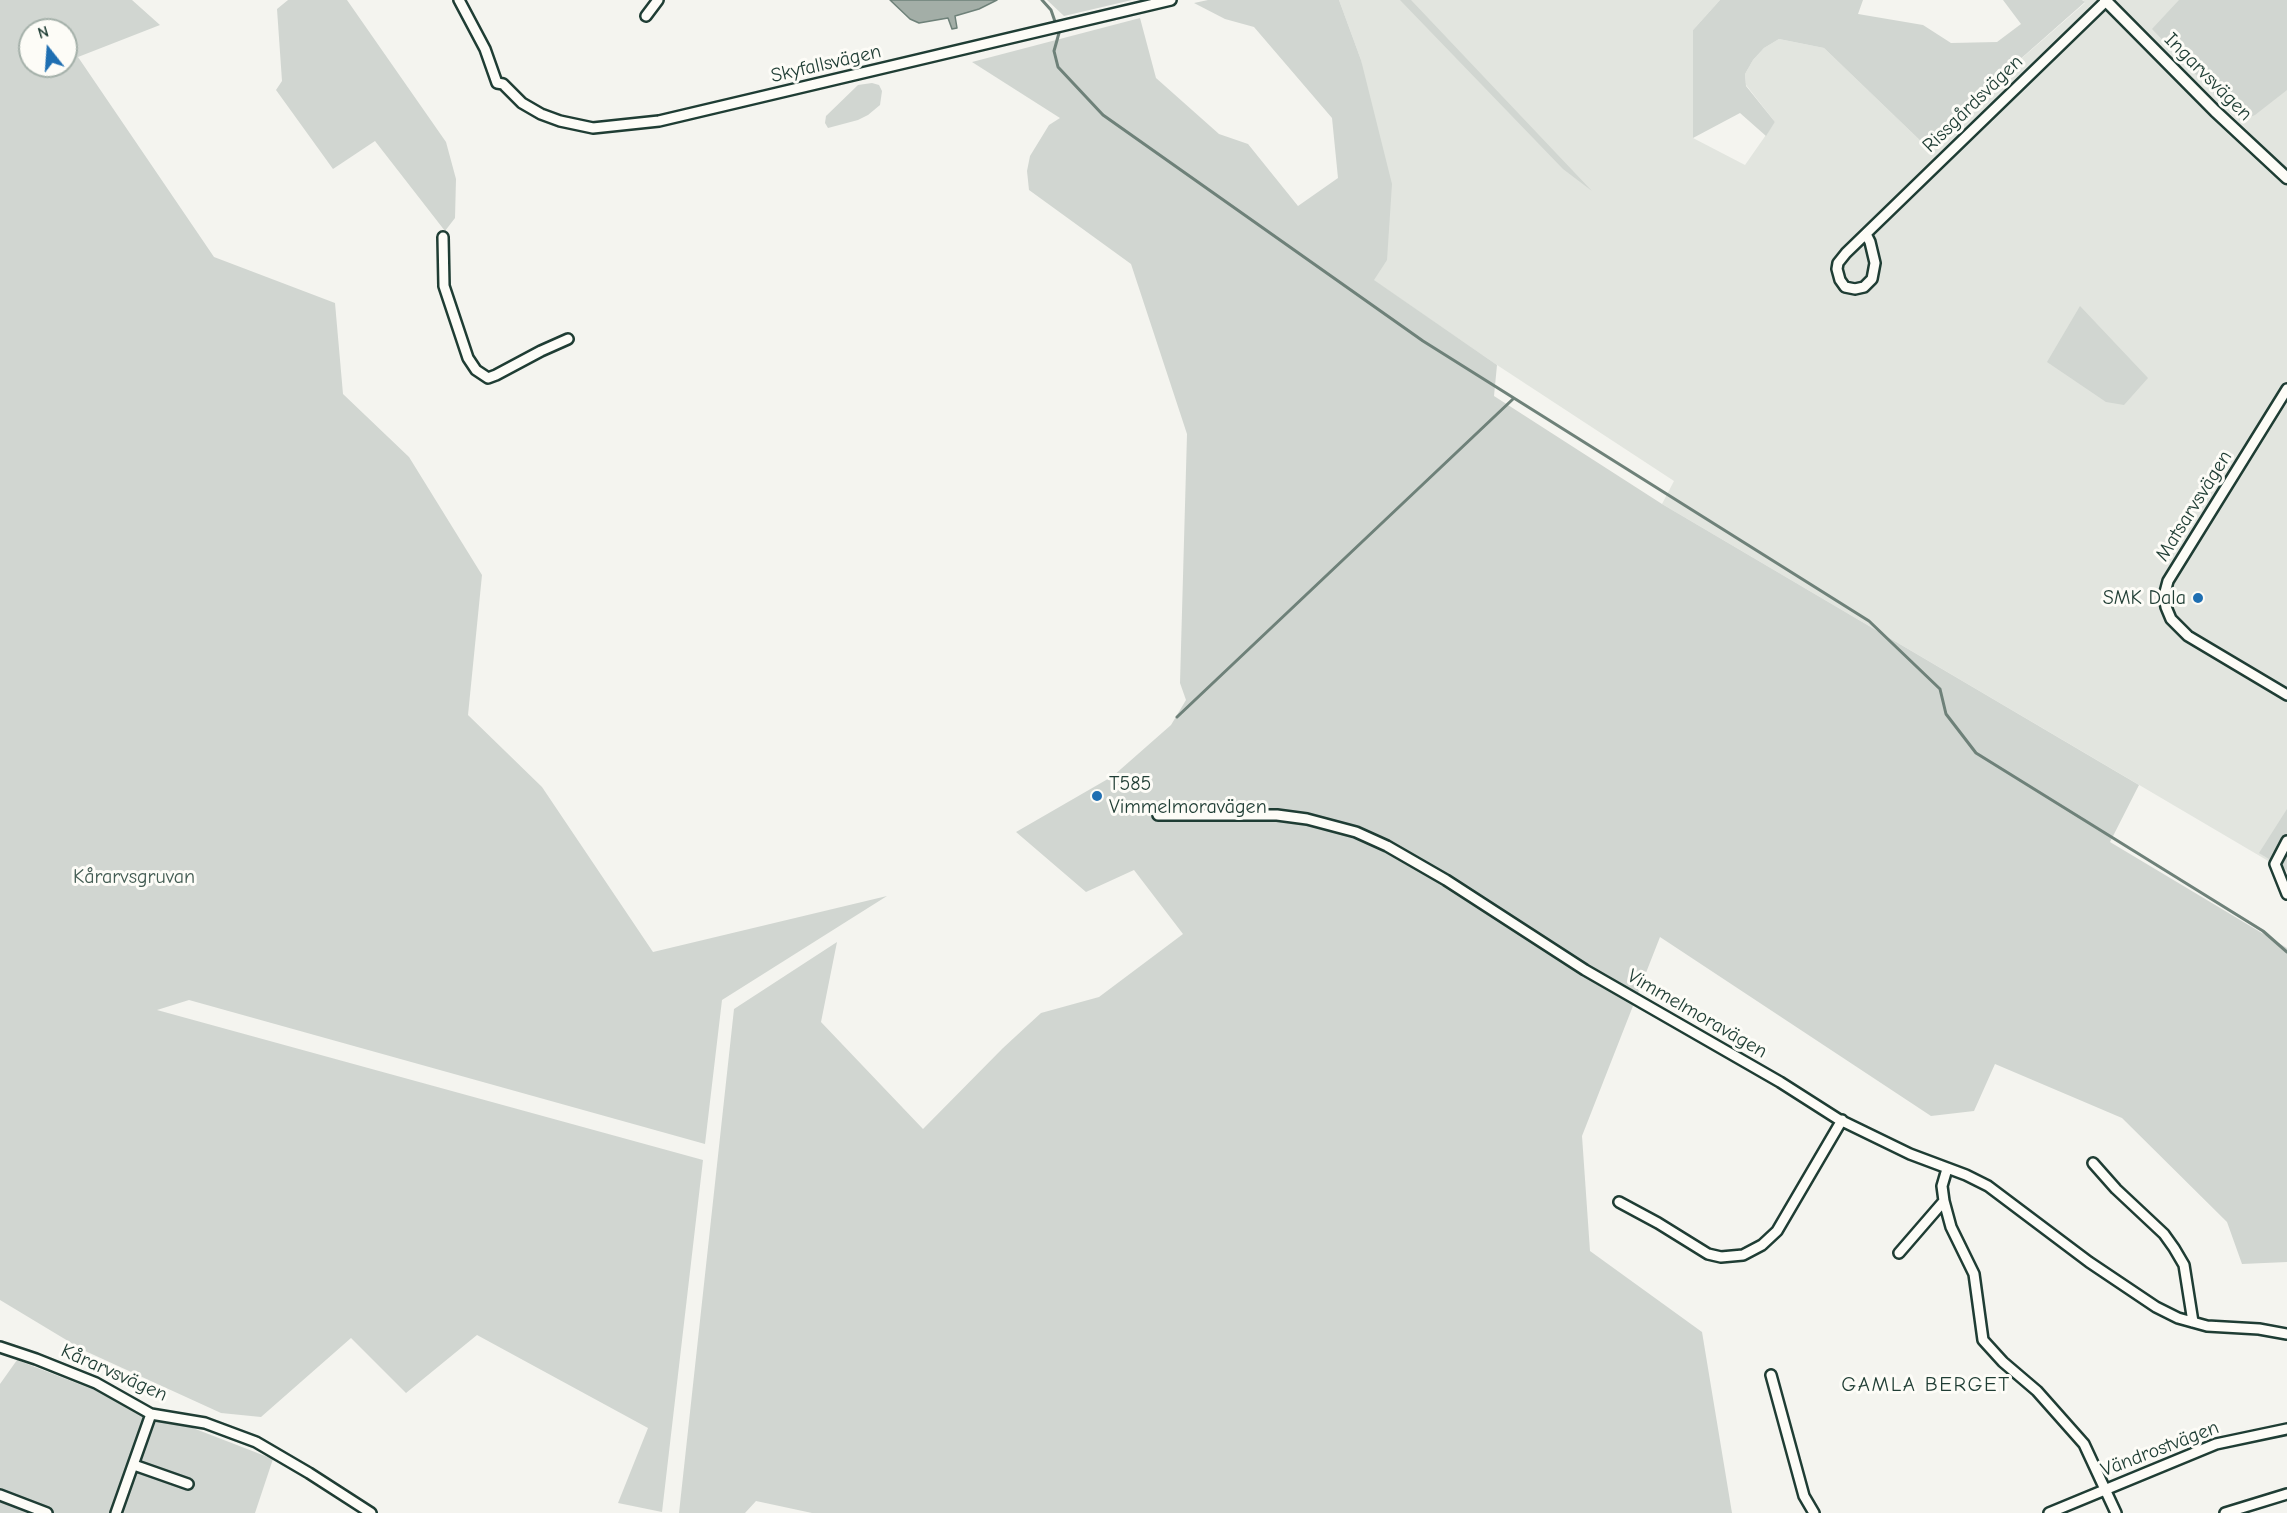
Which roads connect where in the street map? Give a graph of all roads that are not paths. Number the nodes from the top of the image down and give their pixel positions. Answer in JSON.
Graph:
{"nodes":[{"id":1,"x":459,"y":0,"type":"edge"},
{"id":2,"x":658,"y":0,"type":"edge"},
{"id":3,"x":1171,"y":0,"type":"edge"},
{"id":4,"x":2105,"y":1,"type":"edge"},
{"id":5,"x":646,"y":16,"type":"dead end"},
{"id":6,"x":2287,"y":178,"type":"edge"},
{"id":7,"x":1866,"y":234,"type":"junction"},
{"id":8,"x":443,"y":237,"type":"dead end"},
{"id":9,"x":568,"y":339,"type":"dead end"},
{"id":10,"x":2287,"y":389,"type":"edge"},
{"id":11,"x":2287,"y":695,"type":"edge"},
{"id":12,"x":1158,"y":815,"type":"dead end"},
{"id":13,"x":2287,"y":841,"type":"edge"},
{"id":14,"x":2287,"y":894,"type":"edge"},
{"id":15,"x":1842,"y":1120,"type":"junction"},
{"id":16,"x":2093,"y":1162,"type":"dead end"},
{"id":17,"x":1947,"y":1169,"type":"junction"},
{"id":18,"x":1944,"y":1201,"type":"junction"},
{"id":19,"x":1619,"y":1202,"type":"dead end"},
{"id":20,"x":1899,"y":1253,"type":"dead end"},
{"id":21,"x":2193,"y":1323,"type":"junction"},
{"id":22,"x":2287,"y":1334,"type":"edge"},
{"id":23,"x":0,"y":1347,"type":"edge"},
{"id":24,"x":1771,"y":1375,"type":"dead end"},
{"id":25,"x":151,"y":1414,"type":"junction"},
{"id":26,"x":2287,"y":1429,"type":"edge"},
{"id":27,"x":134,"y":1466,"type":"junction"},
{"id":28,"x":188,"y":1484,"type":"dead end"},
{"id":29,"x":2105,"y":1490,"type":"junction"},
{"id":30,"x":2287,"y":1494,"type":"edge"},
{"id":31,"x":0,"y":1495,"type":"edge"},
{"id":32,"x":47,"y":1513,"type":"edge"},
{"id":33,"x":116,"y":1513,"type":"edge"},
{"id":34,"x":371,"y":1513,"type":"edge"},
{"id":35,"x":1814,"y":1513,"type":"edge"},
{"id":36,"x":2049,"y":1513,"type":"edge"},
{"id":37,"x":2116,"y":1513,"type":"edge"},
{"id":38,"x":2225,"y":1513,"type":"edge"}],
"edges":[{"from":1,"to":3,"type":"street","name":"Skyfallsvägen"},
{"from":2,"to":5,"type":"street"},
{"from":4,"to":6,"type":"street","name":"Ingarvsvägen"},
{"from":4,"to":7,"type":"street","name":"Rissgårdsvägen"},
{"from":7,"to":7,"type":"street","name":"Rissgårdsvägen"},
{"from":8,"to":9,"type":"street"},
{"from":10,"to":11,"type":"street","name":"Matsarvsvägen"},
{"from":12,"to":15,"type":"street","name":"Vimmelmoravägen"},
{"from":13,"to":14,"type":"street"},
{"from":15,"to":17,"type":"street","name":"Vimmelmoravägen"},
{"from":15,"to":19,"type":"street"},
{"from":16,"to":21,"type":"street"},
{"from":17,"to":18,"type":"street"},
{"from":17,"to":21,"type":"street","name":"Vimmelmoravägen"},
{"from":18,"to":20,"type":"street"},
{"from":18,"to":29,"type":"street"},
{"from":21,"to":22,"type":"street","name":"Vimmelmoravägen"},
{"from":23,"to":25,"type":"street","name":"Kårarvsvägen"},
{"from":24,"to":35,"type":"street"},
{"from":25,"to":27,"type":"street"},
{"from":25,"to":34,"type":"street","name":"Kårarvsvägen"},
{"from":26,"to":29,"type":"street","name":"Vändrostvägen"},
{"from":27,"to":28,"type":"street"},
{"from":27,"to":33,"type":"street"},
{"from":29,"to":36,"type":"street","name":"Vändrostvägen"},
{"from":29,"to":37,"type":"street"},
{"from":30,"to":38,"type":"street"},
{"from":31,"to":32,"type":"street"}]}
